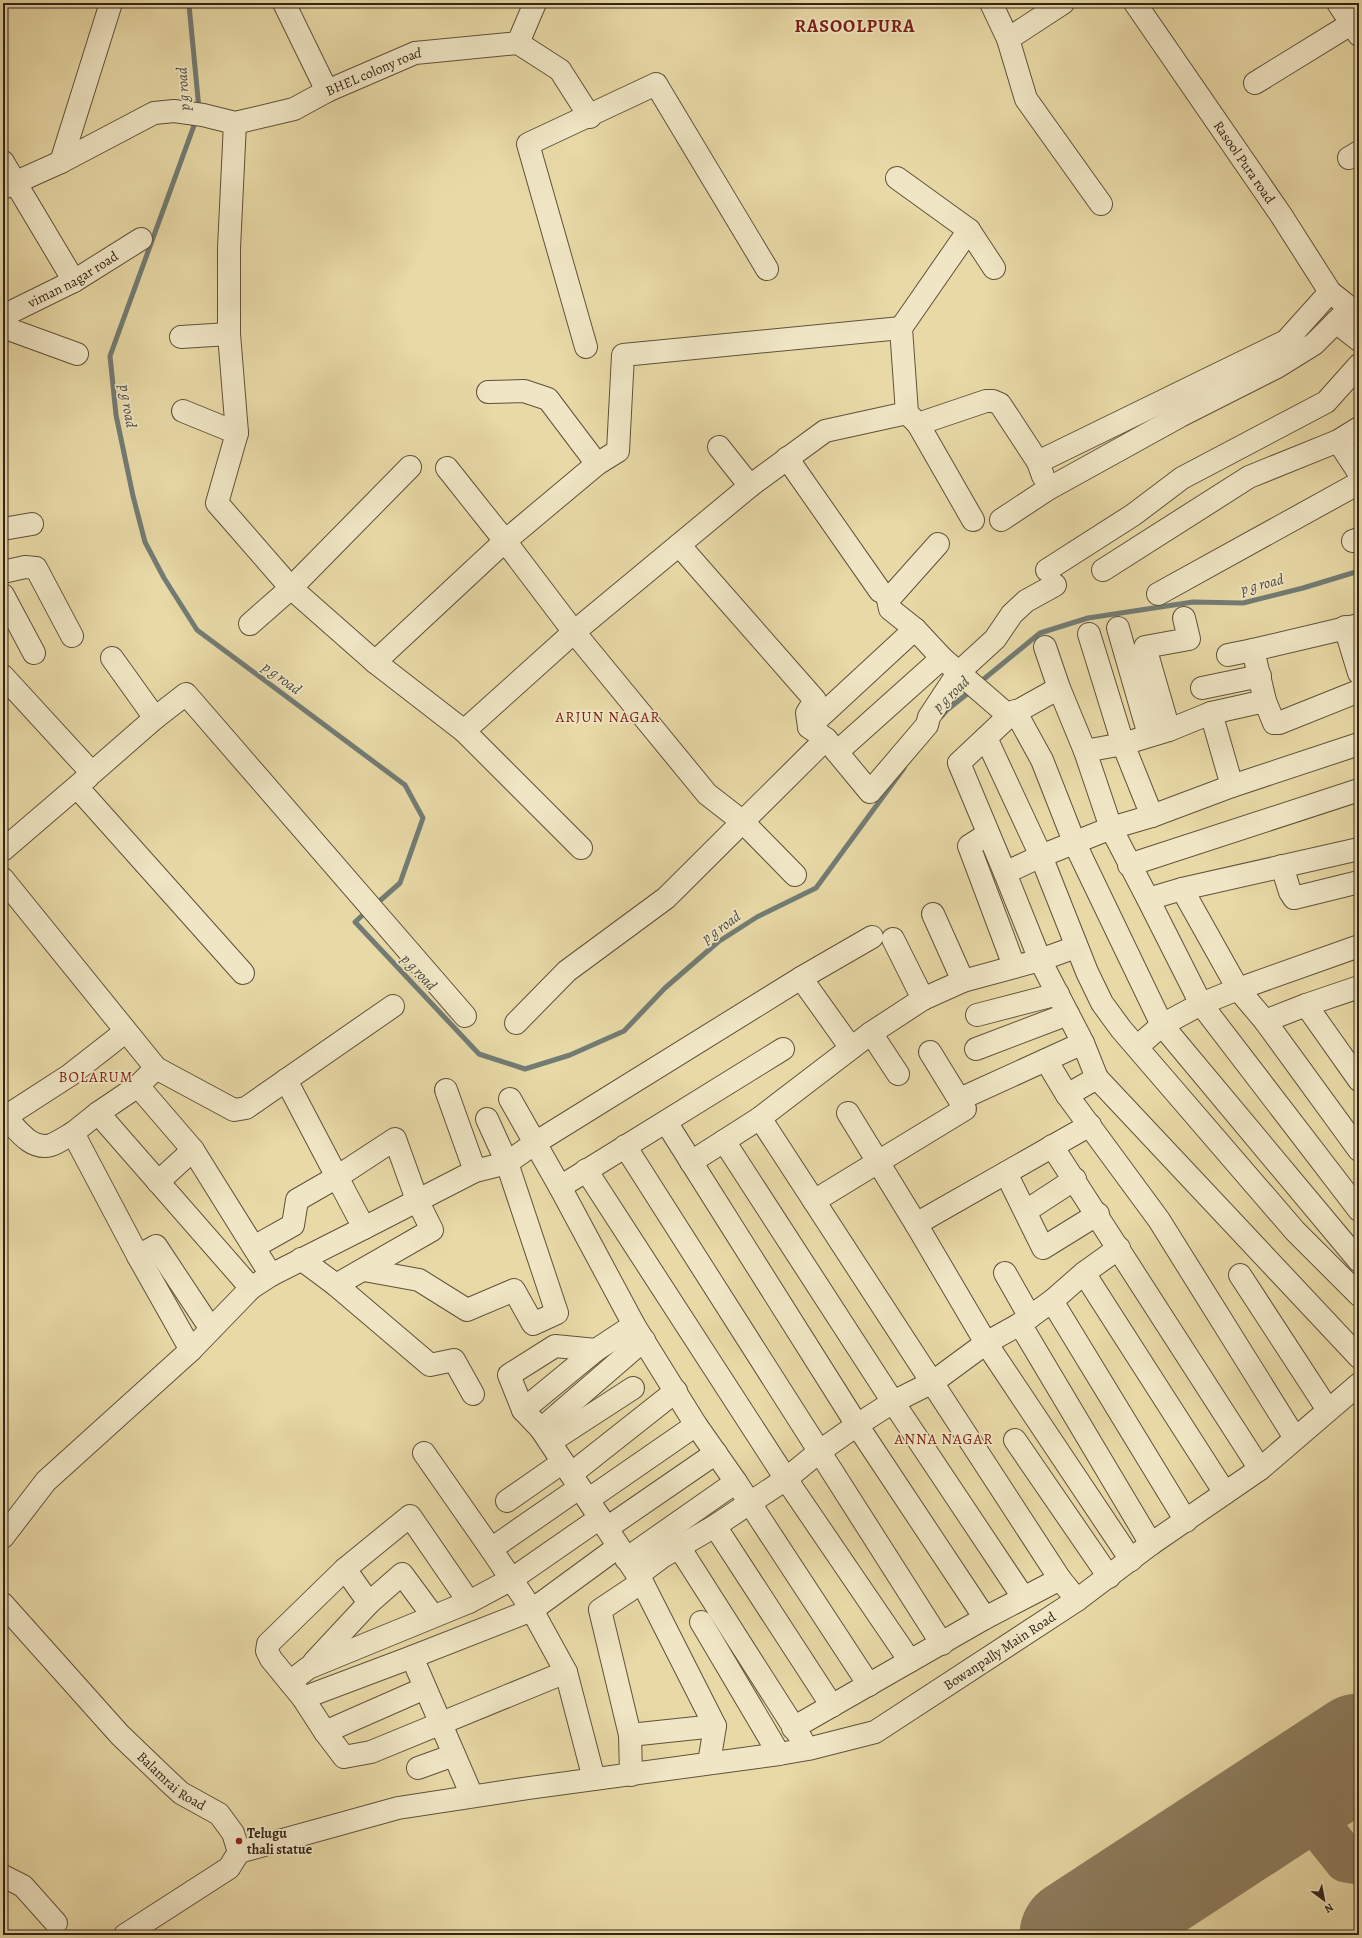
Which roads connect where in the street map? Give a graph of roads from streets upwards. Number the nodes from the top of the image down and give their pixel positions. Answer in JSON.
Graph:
{"nodes":[{"id":1,"x":111,"y":3,"type":"edge"},
{"id":2,"x":284,"y":3,"type":"edge"},
{"id":3,"x":535,"y":3,"type":"edge"},
{"id":4,"x":991,"y":3,"type":"edge"},
{"id":5,"x":1063,"y":3,"type":"edge"},
{"id":6,"x":1135,"y":3,"type":"edge"},
{"id":7,"x":1338,"y":3,"type":"edge"},
{"id":8,"x":1357,"y":26,"type":"edge"},
{"id":9,"x":1008,"y":39,"type":"junction"},
{"id":10,"x":518,"y":43,"type":"junction"},
{"id":11,"x":1255,"y":83,"type":"dead end"},
{"id":12,"x":327,"y":91,"type":"junction"},
{"id":13,"x":590,"y":117,"type":"junction"},
{"id":14,"x":235,"y":123,"type":"junction"},
{"id":15,"x":3,"y":162,"type":"edge"},
{"id":16,"x":61,"y":162,"type":"junction"},
{"id":17,"x":897,"y":178,"type":"dead end"},
{"id":18,"x":9,"y":185,"type":"edge"},
{"id":19,"x":1102,"y":204,"type":"dead end"},
{"id":20,"x":968,"y":230,"type":"junction"},
{"id":21,"x":141,"y":239,"type":"dead end"},
{"id":22,"x":994,"y":268,"type":"dead end"},
{"id":23,"x":767,"y":269,"type":"dead end"},
{"id":24,"x":74,"y":281,"type":"junction"},
{"id":25,"x":1330,"y":292,"type":"junction"},
{"id":26,"x":1348,"y":315,"type":"edge"},
{"id":27,"x":3,"y":316,"type":"edge"},
{"id":28,"x":3,"y":327,"type":"edge"},
{"id":29,"x":901,"y":328,"type":"junction"},
{"id":30,"x":229,"y":334,"type":"junction"},
{"id":31,"x":181,"y":337,"type":"dead end"},
{"id":32,"x":1359,"y":340,"type":"edge"},
{"id":33,"x":586,"y":347,"type":"dead end"},
{"id":34,"x":77,"y":354,"type":"dead end"},
{"id":35,"x":1359,"y":365,"type":"edge"},
{"id":36,"x":488,"y":392,"type":"dead end"},
{"id":37,"x":183,"y":411,"type":"dead end"},
{"id":38,"x":912,"y":418,"type":"junction"},
{"id":39,"x":1359,"y":428,"type":"edge"},
{"id":40,"x":237,"y":433,"type":"junction"},
{"id":41,"x":1338,"y":441,"type":"junction"},
{"id":42,"x":719,"y":447,"type":"dead end"},
{"id":43,"x":787,"y":458,"type":"junction"},
{"id":44,"x":1038,"y":462,"type":"junction"},
{"id":45,"x":597,"y":464,"type":"junction"},
{"id":46,"x":410,"y":467,"type":"dead end"},
{"id":47,"x":447,"y":468,"type":"dead end"},
{"id":48,"x":1359,"y":473,"type":"edge"},
{"id":49,"x":1359,"y":483,"type":"edge"},
{"id":50,"x":750,"y":486,"type":"junction"},
{"id":51,"x":1048,"y":489,"type":"junction"},
{"id":52,"x":973,"y":520,"type":"dead end"},
{"id":53,"x":1001,"y":520,"type":"dead end"},
{"id":54,"x":32,"y":524,"type":"dead end"},
{"id":55,"x":3,"y":528,"type":"edge"},
{"id":56,"x":505,"y":541,"type":"junction"},
{"id":57,"x":938,"y":544,"type":"dead end"},
{"id":58,"x":679,"y":545,"type":"junction"},
{"id":59,"x":1103,"y":570,"type":"dead end"},
{"id":60,"x":3,"y":572,"type":"edge"},
{"id":61,"x":291,"y":588,"type":"junction"},
{"id":62,"x":880,"y":591,"type":"dead end"},
{"id":63,"x":1158,"y":594,"type":"dead end"},
{"id":64,"x":3,"y":595,"type":"edge"},
{"id":65,"x":1184,"y":618,"type":"dead end"},
{"id":66,"x":250,"y":624,"type":"dead end"},
{"id":67,"x":1352,"y":626,"type":"edge"},
{"id":68,"x":1118,"y":628,"type":"dead end"},
{"id":69,"x":915,"y":629,"type":"junction"},
{"id":70,"x":574,"y":632,"type":"junction"},
{"id":71,"x":1089,"y":634,"type":"dead end"},
{"id":72,"x":72,"y":636,"type":"dead end"},
{"id":73,"x":1045,"y":646,"type":"dead end"},
{"id":74,"x":1254,"y":650,"type":"junction"},
{"id":75,"x":34,"y":653,"type":"dead end"},
{"id":76,"x":1228,"y":654,"type":"dead end"},
{"id":77,"x":112,"y":658,"type":"dead end"},
{"id":78,"x":942,"y":658,"type":"junction"},
{"id":79,"x":375,"y":662,"type":"junction"},
{"id":80,"x":1359,"y":673,"type":"edge"},
{"id":81,"x":960,"y":674,"type":"junction"},
{"id":82,"x":3,"y":676,"type":"edge"},
{"id":83,"x":1260,"y":676,"type":"junction"},
{"id":84,"x":1059,"y":688,"type":"junction"},
{"id":85,"x":1202,"y":688,"type":"dead end"},
{"id":86,"x":1359,"y":691,"type":"edge"},
{"id":87,"x":1265,"y":701,"type":"junction"},
{"id":88,"x":1012,"y":713,"type":"junction"},
{"id":89,"x":1211,"y":714,"type":"junction"},
{"id":90,"x":155,"y":718,"type":"junction"},
{"id":91,"x":464,"y":731,"type":"junction"},
{"id":92,"x":1159,"y":733,"type":"junction"},
{"id":93,"x":986,"y":738,"type":"junction"},
{"id":94,"x":824,"y":739,"type":"junction"},
{"id":95,"x":1123,"y":744,"type":"junction"},
{"id":96,"x":1359,"y":744,"type":"edge"},
{"id":97,"x":1085,"y":752,"type":"junction"},
{"id":98,"x":84,"y":780,"type":"junction"},
{"id":99,"x":1232,"y":786,"type":"junction"},
{"id":100,"x":1359,"y":790,"type":"edge"},
{"id":101,"x":1152,"y":816,"type":"junction"},
{"id":102,"x":743,"y":822,"type":"junction"},
{"id":103,"x":1111,"y":828,"type":"junction"},
{"id":104,"x":988,"y":834,"type":"junction"},
{"id":105,"x":1076,"y":844,"type":"junction"},
{"id":106,"x":581,"y":848,"type":"dead end"},
{"id":107,"x":1359,"y":849,"type":"edge"},
{"id":108,"x":3,"y":850,"type":"edge"},
{"id":109,"x":1041,"y":856,"type":"junction"},
{"id":110,"x":1129,"y":865,"type":"junction"},
{"id":111,"x":1282,"y":866,"type":"junction"},
{"id":112,"x":1005,"y":873,"type":"junction"},
{"id":113,"x":795,"y":875,"type":"dead end"},
{"id":114,"x":3,"y":880,"type":"edge"},
{"id":115,"x":1359,"y":882,"type":"edge"},
{"id":116,"x":1182,"y":889,"type":"junction"},
{"id":117,"x":1148,"y":899,"type":"junction"},
{"id":118,"x":934,"y":914,"type":"dead end"},
{"id":119,"x":872,"y":937,"type":"dead end"},
{"id":120,"x":893,"y":939,"type":"dead end"},
{"id":121,"x":1359,"y":946,"type":"edge"},
{"id":122,"x":1076,"y":947,"type":"junction"},
{"id":123,"x":1040,"y":960,"type":"junction"},
{"id":124,"x":1014,"y":966,"type":"junction"},
{"id":125,"x":243,"y":973,"type":"dead end"},
{"id":126,"x":801,"y":978,"type":"junction"},
{"id":127,"x":963,"y":981,"type":"junction"},
{"id":128,"x":1359,"y":987,"type":"edge"},
{"id":129,"x":1238,"y":989,"type":"junction"},
{"id":130,"x":1058,"y":994,"type":"junction"},
{"id":131,"x":923,"y":999,"type":"junction"},
{"id":132,"x":1201,"y":1004,"type":"junction"},
{"id":133,"x":1306,"y":1005,"type":"junction"},
{"id":134,"x":392,"y":1006,"type":"dead end"},
{"id":135,"x":1068,"y":1014,"type":"junction"},
{"id":136,"x":977,"y":1015,"type":"dead end"},
{"id":137,"x":465,"y":1016,"type":"dead end"},
{"id":138,"x":1265,"y":1021,"type":"junction"},
{"id":139,"x":516,"y":1023,"type":"dead end"},
{"id":140,"x":1162,"y":1024,"type":"junction"},
{"id":141,"x":125,"y":1032,"type":"junction"},
{"id":142,"x":871,"y":1033,"type":"junction"},
{"id":143,"x":1083,"y":1043,"type":"junction"},
{"id":144,"x":1137,"y":1047,"type":"junction"},
{"id":145,"x":851,"y":1048,"type":"junction"},
{"id":146,"x":783,"y":1049,"type":"dead end"},
{"id":147,"x":976,"y":1049,"type":"dead end"},
{"id":148,"x":930,"y":1052,"type":"dead end"},
{"id":149,"x":1046,"y":1060,"type":"junction"},
{"id":150,"x":156,"y":1068,"type":"junction"},
{"id":151,"x":898,"y":1074,"type":"dead end"},
{"id":152,"x":1097,"y":1078,"type":"junction"},
{"id":153,"x":286,"y":1080,"type":"junction"},
{"id":154,"x":1359,"y":1080,"type":"edge"},
{"id":155,"x":138,"y":1086,"type":"junction"},
{"id":156,"x":446,"y":1090,"type":"dead end"},
{"id":157,"x":1067,"y":1095,"type":"junction"},
{"id":158,"x":510,"y":1099,"type":"dead end"},
{"id":159,"x":960,"y":1100,"type":"junction"},
{"id":160,"x":98,"y":1113,"type":"junction"},
{"id":161,"x":848,"y":1113,"type":"dead end"},
{"id":162,"x":4,"y":1115,"type":"edge"},
{"id":163,"x":760,"y":1118,"type":"junction"},
{"id":164,"x":487,"y":1119,"type":"dead end"},
{"id":165,"x":666,"y":1122,"type":"junction"},
{"id":166,"x":1090,"y":1124,"type":"junction"},
{"id":167,"x":73,"y":1133,"type":"junction"},
{"id":168,"x":724,"y":1141,"type":"junction"},
{"id":169,"x":535,"y":1143,"type":"junction"},
{"id":170,"x":625,"y":1146,"type":"junction"},
{"id":171,"x":1052,"y":1146,"type":"junction"},
{"id":172,"x":192,"y":1150,"type":"junction"},
{"id":173,"x":1359,"y":1150,"type":"edge"},
{"id":174,"x":691,"y":1162,"type":"junction"},
{"id":175,"x":877,"y":1162,"type":"junction"},
{"id":176,"x":507,"y":1163,"type":"junction"},
{"id":177,"x":586,"y":1170,"type":"junction"},
{"id":178,"x":475,"y":1171,"type":"junction"},
{"id":179,"x":1006,"y":1173,"type":"junction"},
{"id":180,"x":337,"y":1177,"type":"junction"},
{"id":181,"x":1075,"y":1179,"type":"junction"},
{"id":182,"x":158,"y":1182,"type":"junction"},
{"id":183,"x":560,"y":1187,"type":"junction"},
{"id":184,"x":417,"y":1200,"type":"junction"},
{"id":185,"x":814,"y":1201,"type":"junction"},
{"id":186,"x":1359,"y":1210,"type":"edge"},
{"id":187,"x":1026,"y":1211,"type":"junction"},
{"id":188,"x":1098,"y":1214,"type":"junction"},
{"id":189,"x":916,"y":1224,"type":"junction"},
{"id":190,"x":364,"y":1228,"type":"junction"},
{"id":191,"x":254,"y":1246,"type":"junction"},
{"id":192,"x":1119,"y":1248,"type":"junction"},
{"id":193,"x":138,"y":1256,"type":"junction"},
{"id":194,"x":301,"y":1259,"type":"junction"},
{"id":195,"x":1359,"y":1261,"type":"edge"},
{"id":196,"x":364,"y":1270,"type":"junction"},
{"id":197,"x":1006,"y":1273,"type":"dead end"},
{"id":198,"x":1084,"y":1273,"type":"junction"},
{"id":199,"x":271,"y":1275,"type":"junction"},
{"id":200,"x":1240,"y":1276,"type":"dead end"},
{"id":201,"x":336,"y":1285,"type":"junction"},
{"id":202,"x":251,"y":1288,"type":"junction"},
{"id":203,"x":1359,"y":1295,"type":"edge"},
{"id":204,"x":1052,"y":1301,"type":"junction"},
{"id":205,"x":1025,"y":1321,"type":"junction"},
{"id":206,"x":211,"y":1329,"type":"junction"},
{"id":207,"x":639,"y":1333,"type":"junction"},
{"id":208,"x":986,"y":1343,"type":"junction"},
{"id":209,"x":190,"y":1350,"type":"junction"},
{"id":210,"x":596,"y":1350,"type":"junction"},
{"id":211,"x":1359,"y":1357,"type":"edge"},
{"id":212,"x":933,"y":1382,"type":"junction"},
{"id":213,"x":1359,"y":1384,"type":"edge"},
{"id":214,"x":633,"y":1388,"type":"dead end"},
{"id":215,"x":676,"y":1391,"type":"junction"},
{"id":216,"x":473,"y":1394,"type":"dead end"},
{"id":217,"x":893,"y":1402,"type":"junction"},
{"id":218,"x":523,"y":1410,"type":"junction"},
{"id":219,"x":1328,"y":1410,"type":"junction"},
{"id":220,"x":696,"y":1425,"type":"junction"},
{"id":221,"x":858,"y":1425,"type":"junction"},
{"id":222,"x":546,"y":1435,"type":"junction"},
{"id":223,"x":1295,"y":1438,"type":"junction"},
{"id":224,"x":1015,"y":1440,"type":"dead end"},
{"id":225,"x":820,"y":1451,"type":"junction"},
{"id":226,"x":424,"y":1453,"type":"dead end"},
{"id":227,"x":716,"y":1453,"type":"junction"},
{"id":228,"x":1260,"y":1469,"type":"junction"},
{"id":229,"x":571,"y":1475,"type":"junction"},
{"id":230,"x":786,"y":1479,"type":"junction"},
{"id":231,"x":736,"y":1482,"type":"junction"},
{"id":232,"x":1225,"y":1493,"type":"junction"},
{"id":233,"x":506,"y":1501,"type":"dead end"},
{"id":234,"x":749,"y":1503,"type":"junction"},
{"id":235,"x":600,"y":1518,"type":"junction"},
{"id":236,"x":1186,"y":1521,"type":"junction"},
{"id":237,"x":715,"y":1526,"type":"junction"},
{"id":238,"x":3,"y":1536,"type":"edge"},
{"id":239,"x":1151,"y":1544,"type":"junction"},
{"id":240,"x":679,"y":1547,"type":"junction"},
{"id":241,"x":491,"y":1549,"type":"junction"},
{"id":242,"x":622,"y":1553,"type":"junction"},
{"id":243,"x":1131,"y":1560,"type":"junction"},
{"id":244,"x":345,"y":1570,"type":"junction"},
{"id":245,"x":1109,"y":1577,"type":"junction"},
{"id":246,"x":512,"y":1579,"type":"junction"},
{"id":247,"x":1060,"y":1579,"type":"junction"},
{"id":248,"x":642,"y":1582,"type":"junction"},
{"id":249,"x":1023,"y":1597,"type":"junction"},
{"id":250,"x":1077,"y":1600,"type":"junction"},
{"id":251,"x":468,"y":1602,"type":"junction"},
{"id":252,"x":369,"y":1603,"type":"junction"},
{"id":253,"x":3,"y":1604,"type":"edge"},
{"id":254,"x":532,"y":1610,"type":"junction"},
{"id":255,"x":433,"y":1616,"type":"junction"},
{"id":256,"x":985,"y":1618,"type":"junction"},
{"id":257,"x":701,"y":1622,"type":"dead end"},
{"id":258,"x":942,"y":1644,"type":"junction"},
{"id":259,"x":412,"y":1657,"type":"junction"},
{"id":260,"x":910,"y":1661,"type":"junction"},
{"id":261,"x":308,"y":1668,"type":"junction"},
{"id":262,"x":566,"y":1672,"type":"junction"},
{"id":263,"x":869,"y":1685,"type":"junction"},
{"id":264,"x":425,"y":1688,"type":"junction"},
{"id":265,"x":297,"y":1690,"type":"junction"},
{"id":266,"x":832,"y":1706,"type":"junction"},
{"id":267,"x":440,"y":1723,"type":"junction"},
{"id":268,"x":715,"y":1726,"type":"junction"},
{"id":269,"x":793,"y":1728,"type":"junction"},
{"id":270,"x":325,"y":1732,"type":"junction"},
{"id":271,"x":630,"y":1735,"type":"junction"},
{"id":272,"x":808,"y":1749,"type":"junction"},
{"id":273,"x":779,"y":1754,"type":"junction"},
{"id":274,"x":454,"y":1755,"type":"junction"},
{"id":275,"x":709,"y":1763,"type":"junction"},
{"id":276,"x":418,"y":1768,"type":"dead end"},
{"id":277,"x":632,"y":1775,"type":"junction"},
{"id":278,"x":594,"y":1779,"type":"junction"},
{"id":279,"x":472,"y":1796,"type":"junction"},
{"id":280,"x":239,"y":1852,"type":"junction"},
{"id":281,"x":3,"y":1876,"type":"edge"},
{"id":282,"x":56,"y":1923,"type":"dead end"},
{"id":283,"x":125,"y":1935,"type":"edge"}],
"edges":[{"from":1,"to":16,"type":"street"},
{"from":2,"to":12,"type":"street"},
{"from":3,"to":10,"type":"street"},
{"from":4,"to":9,"type":"street"},
{"from":5,"to":9,"type":"street"},
{"from":6,"to":25,"type":"street","name":"Rasool Pura road"},
{"from":7,"to":8,"type":"street"},
{"from":8,"to":11,"type":"street"},
{"from":9,"to":19,"type":"street"},
{"from":10,"to":12,"type":"street","name":"BHEL colony road"},
{"from":10,"to":13,"type":"street"},
{"from":12,"to":14,"type":"street","name":"BHEL colony road"},
{"from":13,"to":23,"type":"street"},
{"from":13,"to":33,"type":"street"},
{"from":14,"to":16,"type":"street"},
{"from":14,"to":30,"type":"street"},
{"from":15,"to":18,"type":"street"},
{"from":16,"to":18,"type":"street"},
{"from":17,"to":20,"type":"street"},
{"from":18,"to":24,"type":"street"},
{"from":20,"to":22,"type":"street"},
{"from":20,"to":29,"type":"street"},
{"from":21,"to":24,"type":"street","name":"viman nagar road"},
{"from":24,"to":27,"type":"street","name":"viman nagar road"},
{"from":25,"to":26,"type":"street","name":"Rasool Pura road"},
{"from":25,"to":44,"type":"street"},
{"from":26,"to":32,"type":"street","name":"Rasool Pura road"},
{"from":26,"to":51,"type":"street"},
{"from":28,"to":34,"type":"street"},
{"from":29,"to":38,"type":"street"},
{"from":29,"to":45,"type":"street"},
{"from":30,"to":31,"type":"street"},
{"from":30,"to":40,"type":"street"},
{"from":35,"to":81,"type":"street"},
{"from":36,"to":45,"type":"street"},
{"from":37,"to":40,"type":"street"},
{"from":38,"to":43,"type":"street"},
{"from":38,"to":44,"type":"street"},
{"from":38,"to":52,"type":"street"},
{"from":39,"to":41,"type":"street"},
{"from":40,"to":61,"type":"street"},
{"from":41,"to":48,"type":"street"},
{"from":41,"to":59,"type":"street"},
{"from":42,"to":50,"type":"street"},
{"from":43,"to":50,"type":"street"},
{"from":43,"to":62,"type":"street"},
{"from":44,"to":51,"type":"street"},
{"from":45,"to":56,"type":"street"},
{"from":46,"to":61,"type":"street"},
{"from":47,"to":56,"type":"street"},
{"from":49,"to":63,"type":"street"},
{"from":50,"to":58,"type":"street"},
{"from":51,"to":53,"type":"street"},
{"from":54,"to":55,"type":"street"},
{"from":56,"to":70,"type":"street"},
{"from":56,"to":79,"type":"street"},
{"from":57,"to":69,"type":"street"},
{"from":58,"to":70,"type":"street"},
{"from":58,"to":94,"type":"street"},
{"from":60,"to":72,"type":"street"},
{"from":61,"to":66,"type":"street"},
{"from":61,"to":79,"type":"street"},
{"from":64,"to":75,"type":"street"},
{"from":65,"to":92,"type":"street"},
{"from":67,"to":74,"type":"street"},
{"from":67,"to":80,"type":"street"},
{"from":68,"to":92,"type":"street"},
{"from":69,"to":78,"type":"street"},
{"from":69,"to":94,"type":"street"},
{"from":70,"to":91,"type":"street"},
{"from":70,"to":102,"type":"street"},
{"from":71,"to":95,"type":"street"},
{"from":73,"to":84,"type":"street"},
{"from":74,"to":76,"type":"street"},
{"from":74,"to":83,"type":"street"},
{"from":77,"to":90,"type":"street"},
{"from":78,"to":81,"type":"street"},
{"from":78,"to":94,"type":"street"},
{"from":79,"to":91,"type":"street"},
{"from":81,"to":88,"type":"street"},
{"from":81,"to":94,"type":"street"},
{"from":82,"to":98,"type":"street"},
{"from":83,"to":85,"type":"street"},
{"from":83,"to":87,"type":"street"},
{"from":84,"to":88,"type":"street"},
{"from":84,"to":97,"type":"street"},
{"from":86,"to":87,"type":"street"},
{"from":87,"to":89,"type":"street"},
{"from":88,"to":93,"type":"street"},
{"from":88,"to":105,"type":"street"},
{"from":89,"to":92,"type":"street"},
{"from":89,"to":99,"type":"street"},
{"from":90,"to":98,"type":"street"},
{"from":90,"to":137,"type":"street"},
{"from":91,"to":106,"type":"street"},
{"from":92,"to":95,"type":"street"},
{"from":93,"to":104,"type":"street"},
{"from":93,"to":109,"type":"street"},
{"from":94,"to":102,"type":"street"},
{"from":95,"to":97,"type":"street"},
{"from":95,"to":101,"type":"street"},
{"from":96,"to":99,"type":"street"},
{"from":97,"to":103,"type":"street"},
{"from":98,"to":108,"type":"street"},
{"from":98,"to":125,"type":"street"},
{"from":99,"to":101,"type":"street"},
{"from":100,"to":110,"type":"street"},
{"from":101,"to":103,"type":"street"},
{"from":102,"to":113,"type":"street"},
{"from":102,"to":139,"type":"street"},
{"from":103,"to":105,"type":"street"},
{"from":103,"to":110,"type":"street"},
{"from":104,"to":112,"type":"street"},
{"from":104,"to":124,"type":"street"},
{"from":105,"to":109,"type":"street"},
{"from":105,"to":140,"type":"street"},
{"from":107,"to":111,"type":"street"},
{"from":109,"to":112,"type":"street"},
{"from":109,"to":122,"type":"street"},
{"from":110,"to":117,"type":"street"},
{"from":111,"to":115,"type":"street"},
{"from":111,"to":116,"type":"street"},
{"from":112,"to":123,"type":"street"},
{"from":114,"to":141,"type":"street"},
{"from":116,"to":117,"type":"street"},
{"from":116,"to":129,"type":"street"},
{"from":117,"to":132,"type":"street"},
{"from":118,"to":127,"type":"street"},
{"from":119,"to":126,"type":"street"},
{"from":120,"to":131,"type":"street"},
{"from":121,"to":129,"type":"street"},
{"from":122,"to":123,"type":"street"},
{"from":122,"to":144,"type":"street"},
{"from":123,"to":124,"type":"street"},
{"from":123,"to":130,"type":"street"},
{"from":124,"to":127,"type":"street"},
{"from":126,"to":145,"type":"street"},
{"from":126,"to":169,"type":"street"},
{"from":127,"to":131,"type":"street"},
{"from":128,"to":133,"type":"street"},
{"from":129,"to":132,"type":"street"},
{"from":129,"to":138,"type":"street"},
{"from":130,"to":135,"type":"street"},
{"from":130,"to":136,"type":"street"},
{"from":131,"to":142,"type":"street"},
{"from":132,"to":140,"type":"street"},
{"from":132,"to":186,"type":"street"},
{"from":133,"to":138,"type":"street"},
{"from":133,"to":154,"type":"street"},
{"from":134,"to":153,"type":"street"},
{"from":135,"to":143,"type":"street"},
{"from":135,"to":147,"type":"street"},
{"from":138,"to":173,"type":"street"},
{"from":140,"to":144,"type":"street"},
{"from":140,"to":195,"type":"street"},
{"from":141,"to":150,"type":"street"},
{"from":141,"to":162,"type":"street"},
{"from":142,"to":145,"type":"street"},
{"from":142,"to":151,"type":"street"},
{"from":143,"to":149,"type":"street"},
{"from":143,"to":152,"type":"street"},
{"from":144,"to":203,"type":"street"},
{"from":145,"to":163,"type":"street"},
{"from":146,"to":165,"type":"street"},
{"from":148,"to":159,"type":"street"},
{"from":149,"to":157,"type":"street"},
{"from":149,"to":159,"type":"street"},
{"from":150,"to":153,"type":"street"},
{"from":150,"to":155,"type":"street"},
{"from":152,"to":157,"type":"street"},
{"from":152,"to":211,"type":"street"},
{"from":153,"to":180,"type":"street"},
{"from":155,"to":160,"type":"street"},
{"from":155,"to":172,"type":"street"},
{"from":156,"to":178,"type":"street"},
{"from":157,"to":166,"type":"street"},
{"from":158,"to":169,"type":"street"},
{"from":159,"to":175,"type":"street"},
{"from":160,"to":167,"type":"street"},
{"from":160,"to":182,"type":"street"},
{"from":161,"to":175,"type":"street"},
{"from":162,"to":167,"type":"street"},
{"from":163,"to":168,"type":"street"},
{"from":163,"to":185,"type":"street"},
{"from":164,"to":176,"type":"street"},
{"from":165,"to":170,"type":"street"},
{"from":165,"to":174,"type":"street"},
{"from":166,"to":171,"type":"street"},
{"from":166,"to":223,"type":"street"},
{"from":167,"to":193,"type":"street"},
{"from":168,"to":174,"type":"street"},
{"from":168,"to":217,"type":"street"},
{"from":169,"to":176,"type":"street"},
{"from":169,"to":183,"type":"street"},
{"from":170,"to":177,"type":"street"},
{"from":170,"to":225,"type":"street"},
{"from":171,"to":179,"type":"street"},
{"from":171,"to":181,"type":"street"},
{"from":172,"to":182,"type":"street"},
{"from":172,"to":191,"type":"street"},
{"from":174,"to":221,"type":"street"},
{"from":175,"to":185,"type":"street"},
{"from":175,"to":189,"type":"street"},
{"from":176,"to":178,"type":"street"},
{"from":176,"to":196,"type":"street"},
{"from":177,"to":183,"type":"street"},
{"from":177,"to":230,"type":"street"},
{"from":178,"to":184,"type":"street"},
{"from":179,"to":187,"type":"street"},
{"from":179,"to":189,"type":"street"},
{"from":180,"to":184,"type":"street"},
{"from":180,"to":190,"type":"street"},
{"from":180,"to":191,"type":"street"},
{"from":181,"to":187,"type":"street"},
{"from":181,"to":188,"type":"street"},
{"from":182,"to":202,"type":"street"},
{"from":183,"to":207,"type":"street"},
{"from":184,"to":190,"type":"street"},
{"from":184,"to":196,"type":"street"},
{"from":185,"to":212,"type":"street"},
{"from":187,"to":188,"type":"street"},
{"from":188,"to":192,"type":"street"},
{"from":189,"to":208,"type":"street"},
{"from":190,"to":194,"type":"street"},
{"from":191,"to":199,"type":"street"},
{"from":192,"to":198,"type":"street"},
{"from":192,"to":228,"type":"street"},
{"from":193,"to":206,"type":"street"},
{"from":193,"to":209,"type":"street"},
{"from":194,"to":199,"type":"street"},
{"from":194,"to":201,"type":"street"},
{"from":196,"to":201,"type":"street"},
{"from":197,"to":205,"type":"street"},
{"from":198,"to":204,"type":"street"},
{"from":198,"to":232,"type":"street"},
{"from":199,"to":202,"type":"street"},
{"from":200,"to":219,"type":"street"},
{"from":201,"to":216,"type":"street"},
{"from":202,"to":206,"type":"street"},
{"from":204,"to":205,"type":"street"},
{"from":204,"to":236,"type":"street"},
{"from":205,"to":208,"type":"street"},
{"from":205,"to":239,"type":"street"},
{"from":206,"to":209,"type":"street"},
{"from":207,"to":210,"type":"street"},
{"from":207,"to":215,"type":"street"},
{"from":207,"to":222,"type":"street"},
{"from":208,"to":212,"type":"street"},
{"from":208,"to":243,"type":"street"},
{"from":209,"to":238,"type":"street"},
{"from":210,"to":218,"type":"street"},
{"from":210,"to":218,"type":"street"},
{"from":212,"to":217,"type":"street"},
{"from":212,"to":247,"type":"street"},
{"from":213,"to":219,"type":"street","name":"Bowanpally Main Road"},
{"from":214,"to":222,"type":"street"},
{"from":215,"to":220,"type":"street"},
{"from":215,"to":229,"type":"street"},
{"from":217,"to":221,"type":"street"},
{"from":217,"to":249,"type":"street"},
{"from":218,"to":222,"type":"street"},
{"from":219,"to":223,"type":"street","name":"Bowanpally Main Road"},
{"from":220,"to":227,"type":"street"},
{"from":220,"to":229,"type":"street"},
{"from":221,"to":225,"type":"street"},
{"from":221,"to":256,"type":"street"},
{"from":222,"to":229,"type":"street"},
{"from":223,"to":228,"type":"street","name":"Bowanpally Main Road"},
{"from":224,"to":245,"type":"street"},
{"from":225,"to":230,"type":"street"},
{"from":225,"to":258,"type":"street"},
{"from":226,"to":241,"type":"street"},
{"from":227,"to":231,"type":"street"},
{"from":227,"to":235,"type":"street"},
{"from":228,"to":232,"type":"street","name":"Bowanpally Main Road"},
{"from":229,"to":233,"type":"street"},
{"from":229,"to":235,"type":"street"},
{"from":229,"to":241,"type":"street"},
{"from":230,"to":234,"type":"street"},
{"from":230,"to":260,"type":"street"},
{"from":231,"to":234,"type":"street"},
{"from":231,"to":242,"type":"street"},
{"from":232,"to":236,"type":"street","name":"Bowanpally Main Road"},
{"from":234,"to":237,"type":"street"},
{"from":234,"to":263,"type":"street"},
{"from":235,"to":242,"type":"street"},
{"from":235,"to":246,"type":"street"},
{"from":236,"to":239,"type":"street","name":"Bowanpally Main Road"},
{"from":237,"to":240,"type":"street"},
{"from":237,"to":266,"type":"street"},
{"from":239,"to":243,"type":"street","name":"Bowanpally Main Road"},
{"from":240,"to":248,"type":"street"},
{"from":240,"to":269,"type":"street"},
{"from":241,"to":246,"type":"street"},
{"from":242,"to":248,"type":"street"},
{"from":242,"to":254,"type":"street"},
{"from":243,"to":245,"type":"street","name":"Bowanpally Main Road"},
{"from":244,"to":251,"type":"street"},
{"from":244,"to":252,"type":"street"},
{"from":244,"to":265,"type":"street"},
{"from":245,"to":250,"type":"street","name":"Bowanpally Main Road"},
{"from":246,"to":251,"type":"street"},
{"from":246,"to":254,"type":"street"},
{"from":247,"to":249,"type":"street"},
{"from":247,"to":250,"type":"street"},
{"from":248,"to":268,"type":"street"},
{"from":248,"to":271,"type":"street"},
{"from":249,"to":256,"type":"street"},
{"from":250,"to":272,"type":"street","name":"Bowanpally Main Road"},
{"from":251,"to":255,"type":"street"},
{"from":252,"to":255,"type":"street"},
{"from":252,"to":261,"type":"street"},
{"from":253,"to":280,"type":"street","name":"Balamrai Road"},
{"from":254,"to":259,"type":"street"},
{"from":254,"to":262,"type":"street"},
{"from":255,"to":261,"type":"street"},
{"from":256,"to":258,"type":"street"},
{"from":257,"to":273,"type":"street"},
{"from":258,"to":260,"type":"street"},
{"from":259,"to":264,"type":"street"},
{"from":259,"to":265,"type":"street"},
{"from":260,"to":263,"type":"street"},
{"from":261,"to":265,"type":"street"},
{"from":262,"to":267,"type":"street"},
{"from":262,"to":278,"type":"street"},
{"from":263,"to":266,"type":"street"},
{"from":264,"to":267,"type":"street"},
{"from":264,"to":270,"type":"street"},
{"from":265,"to":270,"type":"street"},
{"from":266,"to":269,"type":"street"},
{"from":267,"to":270,"type":"street"},
{"from":267,"to":274,"type":"street"},
{"from":268,"to":271,"type":"street"},
{"from":268,"to":275,"type":"street"},
{"from":269,"to":272,"type":"street"},
{"from":271,"to":277,"type":"street"},
{"from":272,"to":273,"type":"street","name":"Bowanpally Main Road"},
{"from":273,"to":275,"type":"street","name":"Bowanpally Main Road"},
{"from":274,"to":276,"type":"street"},
{"from":274,"to":279,"type":"street"},
{"from":275,"to":277,"type":"street","name":"Bowanpally Main Road"},
{"from":277,"to":278,"type":"street","name":"Bowanpally Main Road"},
{"from":278,"to":279,"type":"street","name":"Bowanpally Main Road"},
{"from":279,"to":280,"type":"street","name":"Bowanpally Main Road"},
{"from":280,"to":283,"type":"street"},
{"from":281,"to":282,"type":"street"}]}
